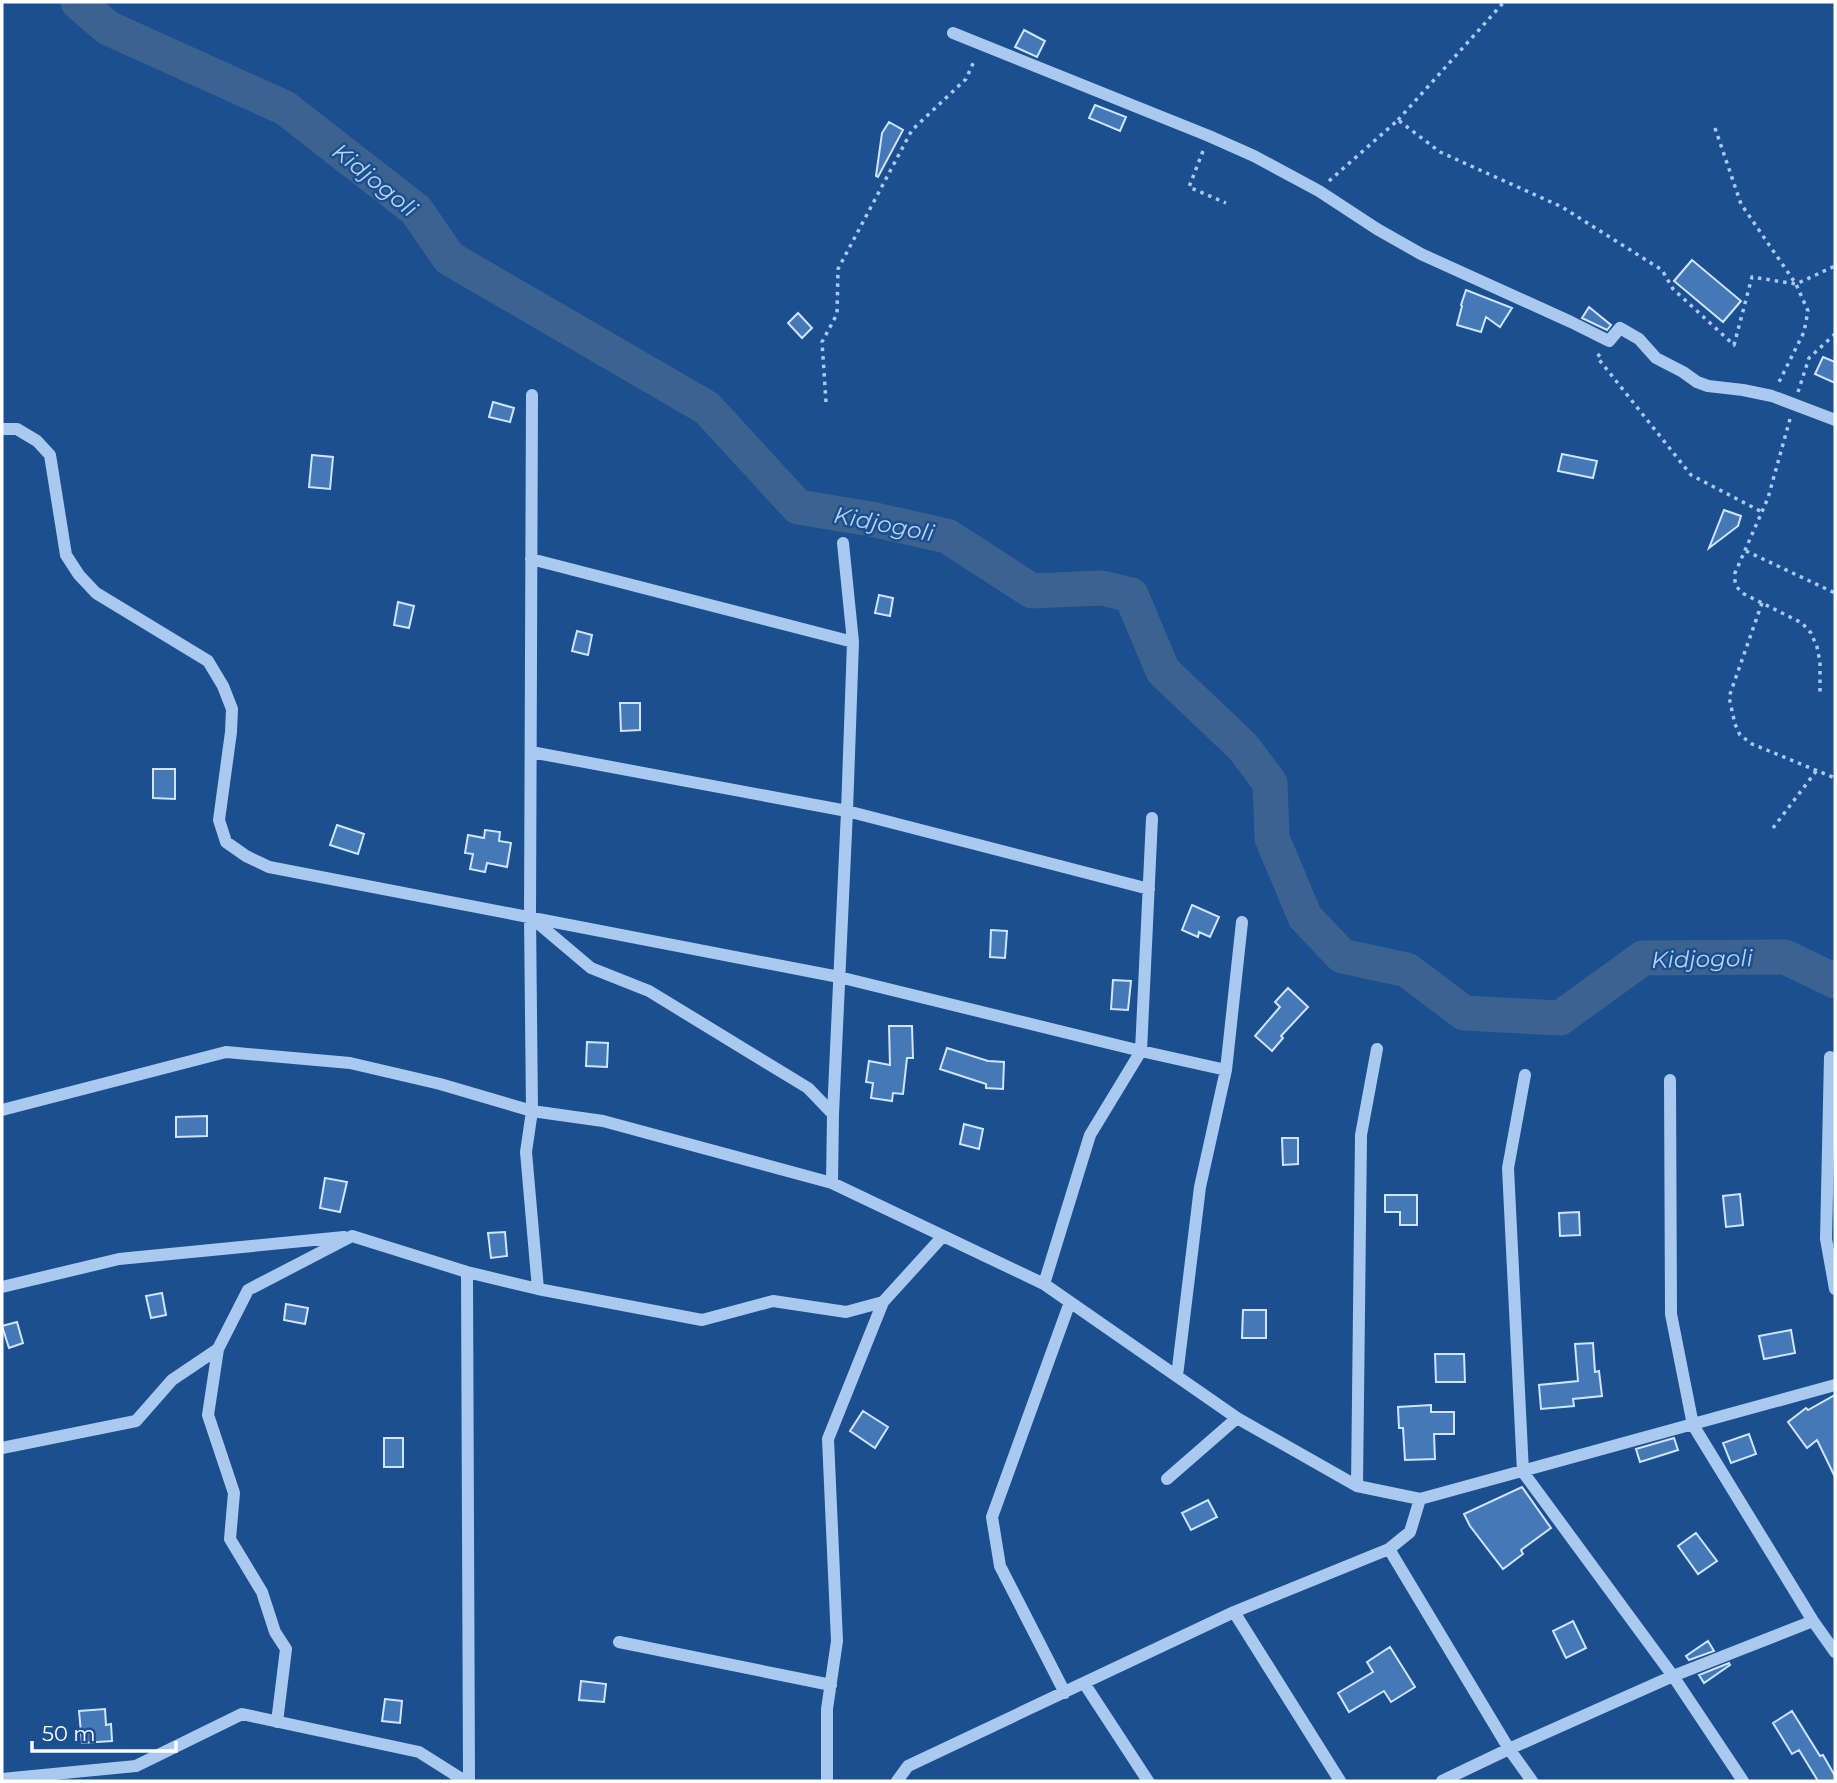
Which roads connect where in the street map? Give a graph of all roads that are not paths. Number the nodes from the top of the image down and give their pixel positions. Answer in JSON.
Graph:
{"nodes":[{"id":1,"x":953,"y":33,"type":"dead end"},
{"id":2,"x":532,"y":395,"type":"dead end"},
{"id":3,"x":1835,"y":420,"type":"edge"},
{"id":4,"x":2,"y":429,"type":"edge"},
{"id":5,"x":843,"y":543,"type":"dead end"},
{"id":6,"x":531,"y":559,"type":"junction"},
{"id":7,"x":853,"y":642,"type":"junction"},
{"id":8,"x":531,"y":752,"type":"junction"},
{"id":9,"x":847,"y":811,"type":"junction"},
{"id":10,"x":1152,"y":818,"type":"dead end"},
{"id":11,"x":1149,"y":889,"type":"junction"},
{"id":12,"x":530,"y":916,"type":"junction"},
{"id":13,"x":1242,"y":922,"type":"dead end"},
{"id":14,"x":839,"y":978,"type":"junction"},
{"id":15,"x":1377,"y":1049,"type":"dead end"},
{"id":16,"x":1141,"y":1051,"type":"junction"},
{"id":17,"x":1830,"y":1057,"type":"dead end"},
{"id":18,"x":1226,"y":1070,"type":"junction"},
{"id":19,"x":1525,"y":1076,"type":"dead end"},
{"id":20,"x":1670,"y":1080,"type":"dead end"},
{"id":21,"x":2,"y":1110,"type":"edge"},
{"id":22,"x":532,"y":1111,"type":"junction"},
{"id":23,"x":833,"y":1115,"type":"junction"},
{"id":24,"x":832,"y":1183,"type":"junction"},
{"id":25,"x":352,"y":1236,"type":"junction"},
{"id":26,"x":943,"y":1236,"type":"junction"},
{"id":27,"x":467,"y":1272,"type":"junction"},
{"id":28,"x":1044,"y":1284,"type":"junction"},
{"id":29,"x":2,"y":1287,"type":"edge"},
{"id":30,"x":538,"y":1289,"type":"junction"},
{"id":31,"x":1835,"y":1289,"type":"edge"},
{"id":32,"x":883,"y":1302,"type":"junction"},
{"id":33,"x":1070,"y":1302,"type":"junction"},
{"id":34,"x":218,"y":1349,"type":"junction"},
{"id":35,"x":1177,"y":1376,"type":"junction"},
{"id":36,"x":1835,"y":1385,"type":"edge"},
{"id":37,"x":1237,"y":1418,"type":"junction"},
{"id":38,"x":1693,"y":1425,"type":"junction"},
{"id":39,"x":2,"y":1448,"type":"edge"},
{"id":40,"x":1523,"y":1472,"type":"junction"},
{"id":41,"x":1167,"y":1479,"type":"dead end"},
{"id":42,"x":1357,"y":1486,"type":"junction"},
{"id":43,"x":1420,"y":1499,"type":"junction"},
{"id":44,"x":1389,"y":1549,"type":"junction"},
{"id":45,"x":1234,"y":1612,"type":"junction"},
{"id":46,"x":1813,"y":1621,"type":"junction"},
{"id":47,"x":619,"y":1642,"type":"dead end"},
{"id":48,"x":1835,"y":1652,"type":"edge"},
{"id":49,"x":1673,"y":1676,"type":"junction"},
{"id":50,"x":1084,"y":1683,"type":"junction"},
{"id":51,"x":831,"y":1685,"type":"junction"},
{"id":52,"x":1065,"y":1693,"type":"junction"},
{"id":53,"x":276,"y":1722,"type":"junction"},
{"id":54,"x":1509,"y":1749,"type":"junction"},
{"id":55,"x":136,"y":1766,"type":"junction"},
{"id":56,"x":2,"y":1779,"type":"edge"},
{"id":57,"x":135,"y":1781,"type":"edge"},
{"id":58,"x":467,"y":1781,"type":"edge"},
{"id":59,"x":827,"y":1781,"type":"edge"},
{"id":60,"x":897,"y":1781,"type":"edge"},
{"id":61,"x":1149,"y":1781,"type":"edge"},
{"id":62,"x":1340,"y":1781,"type":"edge"},
{"id":63,"x":1442,"y":1781,"type":"edge"},
{"id":64,"x":1532,"y":1781,"type":"edge"},
{"id":65,"x":1743,"y":1781,"type":"edge"}],
"edges":[{"from":1,"to":3,"type":"street"},
{"from":2,"to":6,"type":"street"},
{"from":4,"to":12,"type":"street"},
{"from":5,"to":7,"type":"street"},
{"from":6,"to":7,"type":"street"},
{"from":6,"to":8,"type":"street"},
{"from":7,"to":9,"type":"street"},
{"from":8,"to":9,"type":"street"},
{"from":8,"to":12,"type":"street"},
{"from":9,"to":11,"type":"street"},
{"from":9,"to":14,"type":"street"},
{"from":10,"to":11,"type":"street"},
{"from":11,"to":16,"type":"street"},
{"from":12,"to":14,"type":"street"},
{"from":12,"to":22,"type":"street"},
{"from":12,"to":23,"type":"street"},
{"from":13,"to":18,"type":"street"},
{"from":14,"to":16,"type":"street"},
{"from":14,"to":23,"type":"street"},
{"from":15,"to":42,"type":"street"},
{"from":16,"to":18,"type":"street"},
{"from":16,"to":28,"type":"street"},
{"from":17,"to":31,"type":"street"},
{"from":18,"to":35,"type":"street"},
{"from":19,"to":40,"type":"street"},
{"from":20,"to":38,"type":"street"},
{"from":21,"to":22,"type":"street"},
{"from":22,"to":24,"type":"street"},
{"from":22,"to":30,"type":"street"},
{"from":23,"to":24,"type":"street"},
{"from":24,"to":26,"type":"street"},
{"from":25,"to":27,"type":"street"},
{"from":25,"to":29,"type":"street"},
{"from":25,"to":34,"type":"street"},
{"from":26,"to":28,"type":"street"},
{"from":26,"to":32,"type":"street"},
{"from":27,"to":30,"type":"street"},
{"from":27,"to":58,"type":"street"},
{"from":28,"to":33,"type":"street"},
{"from":30,"to":32,"type":"street"},
{"from":32,"to":51,"type":"street"},
{"from":33,"to":35,"type":"street"},
{"from":33,"to":52,"type":"street"},
{"from":34,"to":39,"type":"street"},
{"from":34,"to":53,"type":"street"},
{"from":35,"to":37,"type":"street"},
{"from":36,"to":38,"type":"street"},
{"from":37,"to":41,"type":"street"},
{"from":37,"to":42,"type":"street"},
{"from":38,"to":40,"type":"street"},
{"from":38,"to":46,"type":"street"},
{"from":40,"to":43,"type":"street"},
{"from":40,"to":49,"type":"street"},
{"from":42,"to":43,"type":"street"},
{"from":43,"to":44,"type":"street"},
{"from":44,"to":45,"type":"street"},
{"from":44,"to":54,"type":"street"},
{"from":45,"to":50,"type":"street"},
{"from":45,"to":62,"type":"street"},
{"from":46,"to":48,"type":"street"},
{"from":46,"to":49,"type":"street"},
{"from":47,"to":51,"type":"street"},
{"from":49,"to":54,"type":"street"},
{"from":49,"to":65,"type":"street"},
{"from":50,"to":52,"type":"street"},
{"from":50,"to":61,"type":"street"},
{"from":51,"to":59,"type":"street"},
{"from":52,"to":60,"type":"street"},
{"from":53,"to":55,"type":"street"},
{"from":53,"to":58,"type":"street"},
{"from":54,"to":63,"type":"street"},
{"from":54,"to":64,"type":"street"},
{"from":55,"to":56,"type":"street"},
{"from":55,"to":57,"type":"street"}]}
